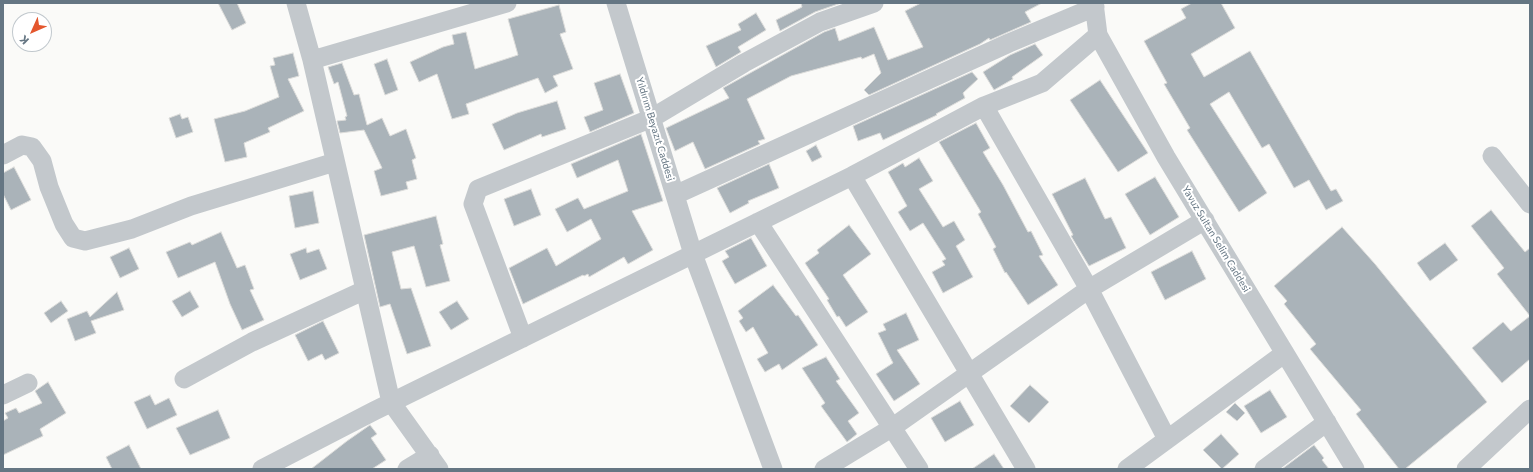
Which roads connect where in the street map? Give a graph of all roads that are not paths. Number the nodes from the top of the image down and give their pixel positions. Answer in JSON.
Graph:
{"nodes":[{"id":1,"x":296,"y":3,"type":"edge"},
{"id":2,"x":507,"y":3,"type":"edge"},
{"id":3,"x":616,"y":3,"type":"edge"},
{"id":4,"x":874,"y":3,"type":"edge"},
{"id":5,"x":1095,"y":5,"type":"edge"},
{"id":6,"x":1098,"y":35,"type":"junction"},
{"id":7,"x":312,"y":60,"type":"junction"},
{"id":8,"x":984,"y":106,"type":"junction"},
{"id":9,"x":652,"y":118,"type":"junction"},
{"id":10,"x":3,"y":155,"type":"edge"},
{"id":11,"x":1492,"y":156,"type":"dead end"},
{"id":12,"x":335,"y":162,"type":"junction"},
{"id":13,"x":852,"y":176,"type":"junction"},
{"id":14,"x":675,"y":195,"type":"junction"},
{"id":15,"x":1530,"y":204,"type":"edge"},
{"id":16,"x":1204,"y":220,"type":"junction"},
{"id":17,"x":758,"y":222,"type":"junction"},
{"id":18,"x":693,"y":254,"type":"junction"},
{"id":19,"x":1089,"y":289,"type":"junction"},
{"id":20,"x":366,"y":290,"type":"junction"},
{"id":21,"x":523,"y":338,"type":"junction"},
{"id":22,"x":1285,"y":353,"type":"junction"},
{"id":23,"x":970,"y":374,"type":"junction"},
{"id":24,"x":184,"y":379,"type":"dead end"},
{"id":25,"x":28,"y":383,"type":"dead end"},
{"id":26,"x":3,"y":395,"type":"edge"},
{"id":27,"x":392,"y":402,"type":"junction"},
{"id":28,"x":1528,"y":416,"type":"edge"},
{"id":29,"x":1327,"y":422,"type":"junction"},
{"id":30,"x":893,"y":427,"type":"junction"},
{"id":31,"x":1167,"y":439,"type":"junction"},
{"id":32,"x":434,"y":462,"type":"edge"},
{"id":33,"x":1139,"y":465,"type":"edge"},
{"id":34,"x":262,"y":469,"type":"edge"},
{"id":35,"x":407,"y":469,"type":"edge"},
{"id":36,"x":773,"y":469,"type":"edge"},
{"id":37,"x":824,"y":469,"type":"edge"},
{"id":38,"x":919,"y":469,"type":"edge"},
{"id":39,"x":1026,"y":469,"type":"edge"},
{"id":40,"x":1264,"y":469,"type":"edge"},
{"id":41,"x":1355,"y":469,"type":"edge"},
{"id":42,"x":1466,"y":469,"type":"edge"}],
"edges":[{"from":1,"to":7,"type":"street"},
{"from":2,"to":7,"type":"street"},
{"from":3,"to":9,"type":"street","name":"Yıldırım Beyazıt Caddesi"},
{"from":4,"to":9,"type":"street"},
{"from":5,"to":6,"type":"street","name":"Yavuz Sultan Selim Caddesi"},
{"from":5,"to":14,"type":"street"},
{"from":6,"to":8,"type":"street"},
{"from":6,"to":16,"type":"street","name":"Yavuz Sultan Selim Caddesi"},
{"from":7,"to":12,"type":"street"},
{"from":8,"to":13,"type":"street"},
{"from":8,"to":19,"type":"street"},
{"from":9,"to":14,"type":"street","name":"Yıldırım Beyazıt Caddesi"},
{"from":9,"to":21,"type":"street"},
{"from":10,"to":12,"type":"street"},
{"from":11,"to":15,"type":"street"},
{"from":12,"to":20,"type":"street"},
{"from":13,"to":17,"type":"street"},
{"from":13,"to":23,"type":"street"},
{"from":14,"to":18,"type":"street","name":"Yıldırım Beyazıt Caddesi"},
{"from":16,"to":19,"type":"street"},
{"from":16,"to":22,"type":"street","name":"Yavuz Sultan Selim Caddesi"},
{"from":17,"to":18,"type":"street"},
{"from":17,"to":30,"type":"street"},
{"from":18,"to":21,"type":"street"},
{"from":18,"to":36,"type":"street","name":"Yıldırım Beyazıt Caddesi"},
{"from":19,"to":23,"type":"street"},
{"from":19,"to":31,"type":"street"},
{"from":20,"to":24,"type":"street"},
{"from":20,"to":27,"type":"street"},
{"from":21,"to":27,"type":"street"},
{"from":22,"to":29,"type":"street","name":"Yavuz Sultan Selim Caddesi"},
{"from":22,"to":31,"type":"street"},
{"from":23,"to":30,"type":"street"},
{"from":23,"to":39,"type":"street"},
{"from":25,"to":26,"type":"street"},
{"from":27,"to":32,"type":"street"},
{"from":27,"to":34,"type":"street"},
{"from":28,"to":42,"type":"street"},
{"from":29,"to":40,"type":"street"},
{"from":29,"to":41,"type":"street","name":"Yavuz Sultan Selim Caddesi"},
{"from":30,"to":37,"type":"street"},
{"from":30,"to":38,"type":"street"},
{"from":31,"to":33,"type":"street"},
{"from":32,"to":35,"type":"street"}]}
